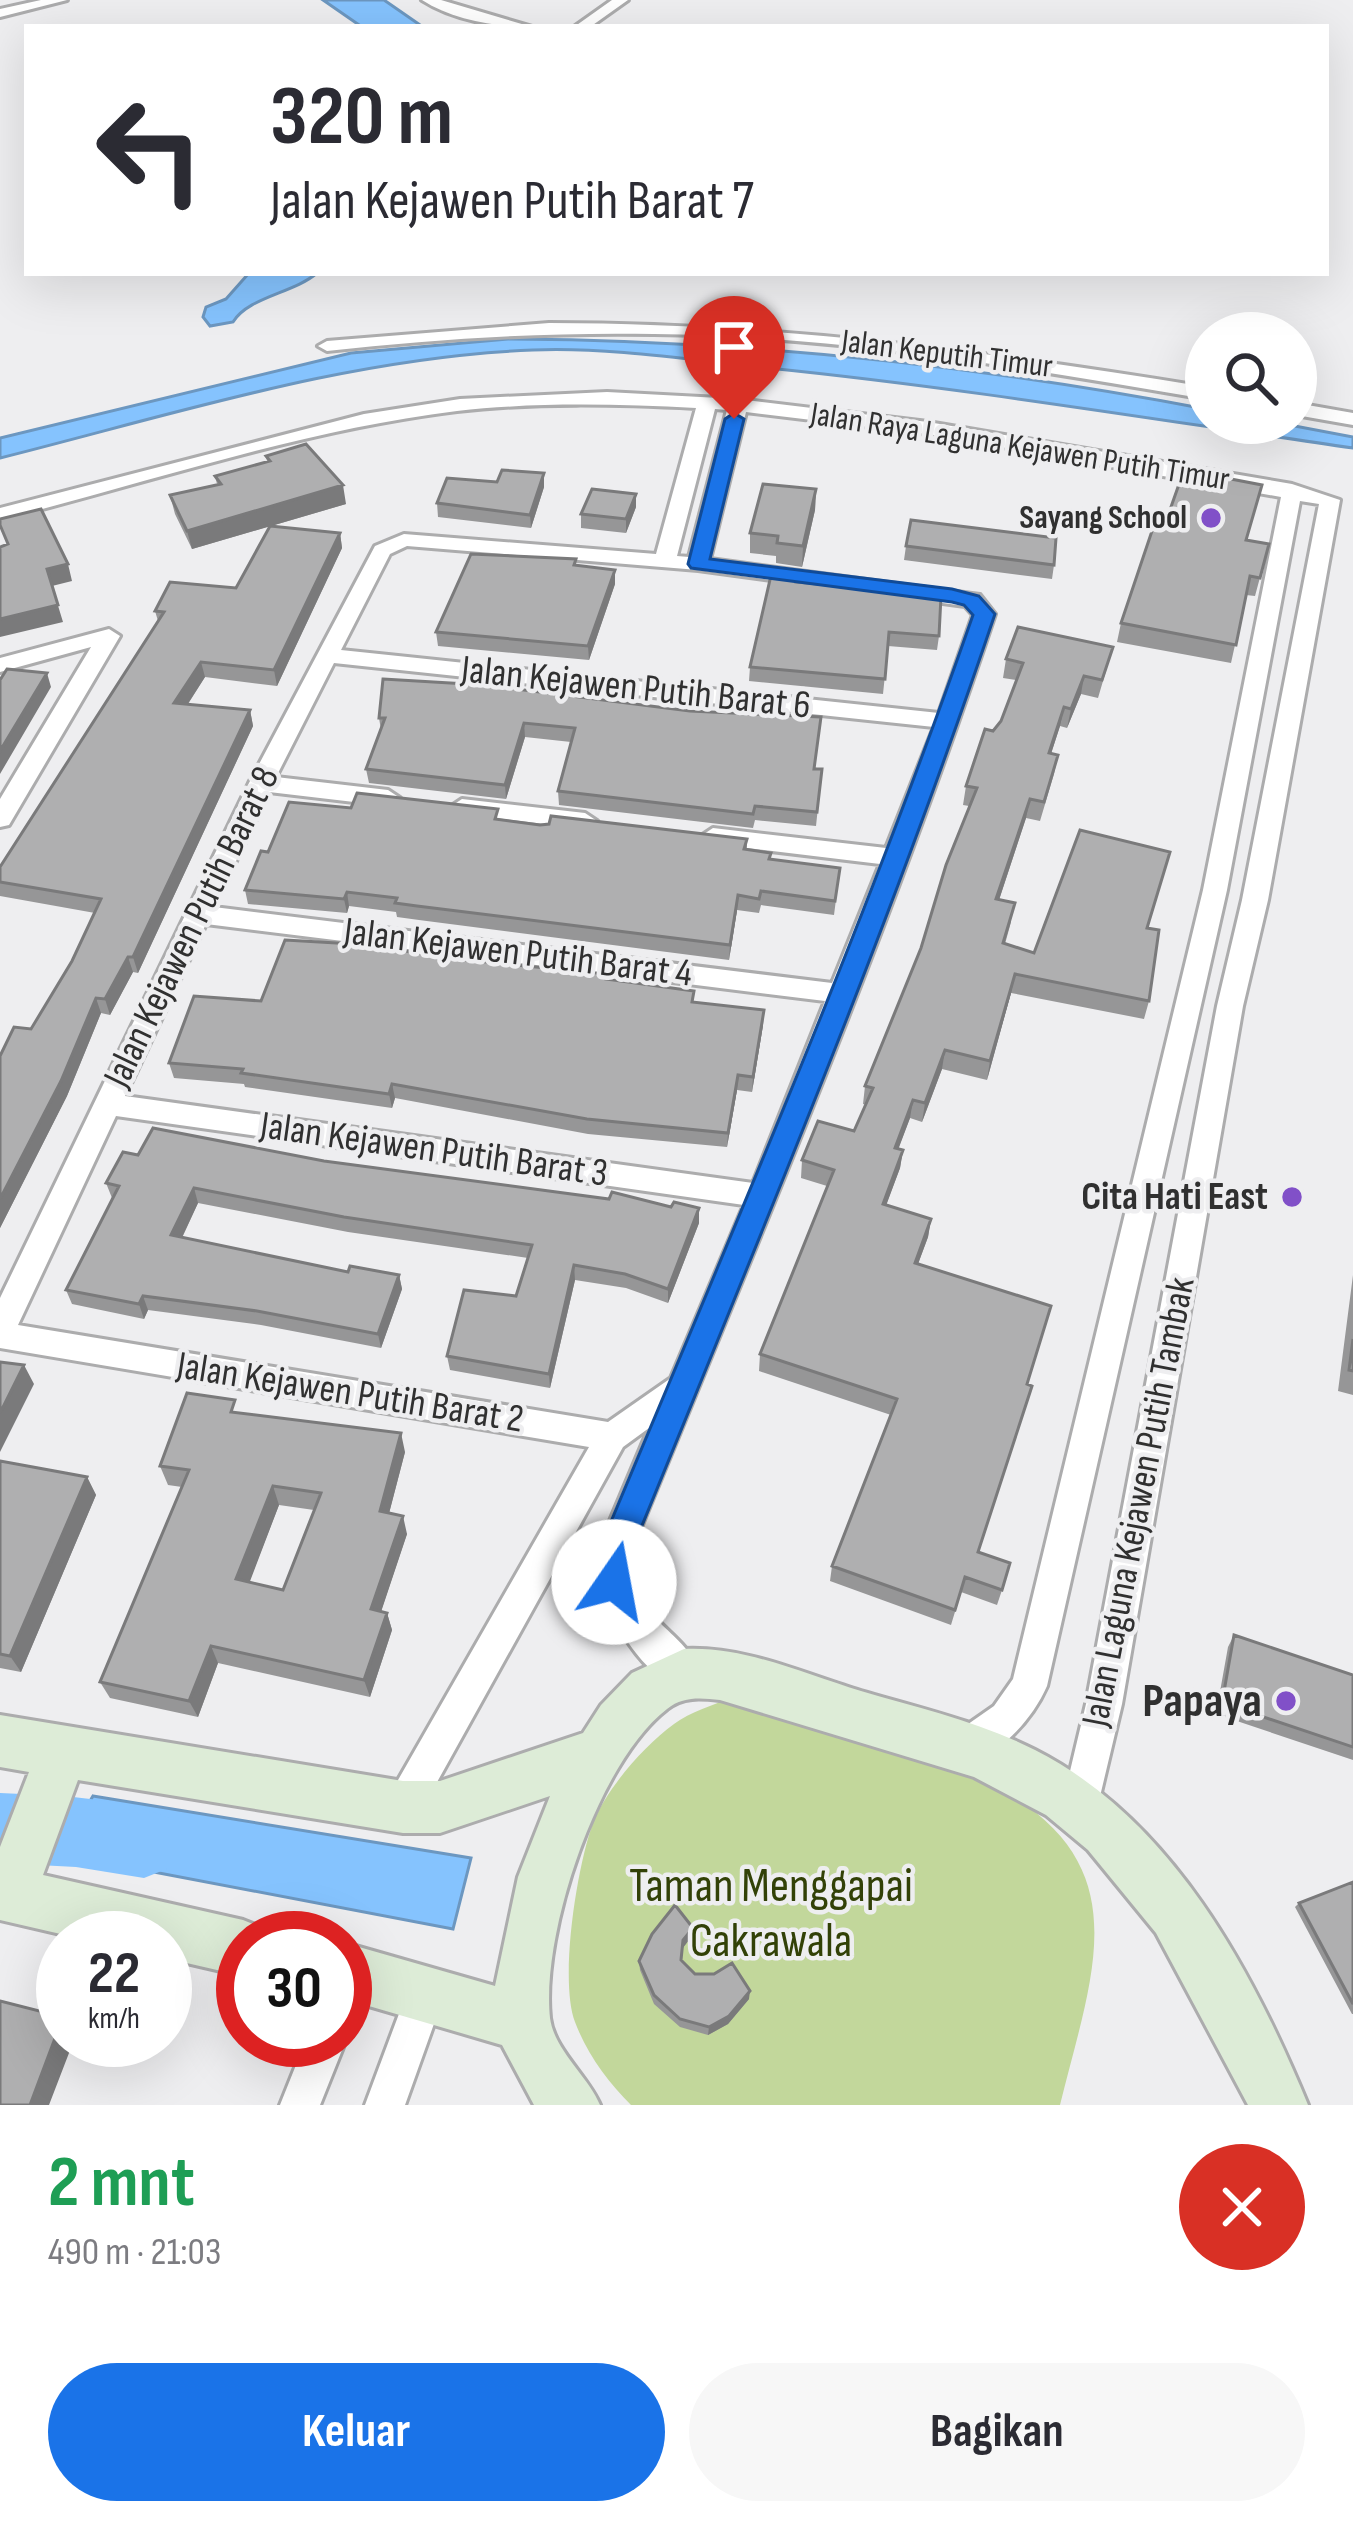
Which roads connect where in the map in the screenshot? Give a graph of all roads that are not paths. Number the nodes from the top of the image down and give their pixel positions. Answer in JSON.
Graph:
{"nodes":[{"id":1,"x":22,"y":0,"type":"edge"},
{"id":2,"x":60,"y":0,"type":"edge"},
{"id":3,"x":408,"y":0,"type":"edge"},
{"id":4,"x":429,"y":0,"type":"edge"},
{"id":5,"x":621,"y":0,"type":"edge"},
{"id":6,"x":642,"y":0,"type":"edge"},
{"id":7,"x":0,"y":4,"type":"edge"},
{"id":8,"x":0,"y":14,"type":"edge"},
{"id":9,"x":474,"y":24,"type":"edge"},
{"id":10,"x":512,"y":24,"type":"edge"},
{"id":11,"x":585,"y":24,"type":"edge"},
{"id":12,"x":608,"y":24,"type":"edge"},
{"id":13,"x":327,"y":346,"type":"dead end"},
{"id":14,"x":1185,"y":389,"type":"edge"},
{"id":15,"x":707,"y":403,"type":"junction"},
{"id":16,"x":738,"y":405,"type":"junction"},
{"id":17,"x":1317,"y":413,"type":"edge"},
{"id":18,"x":1353,"y":419,"type":"edge"},
{"id":19,"x":684,"y":484,"type":"junction"},
{"id":20,"x":718,"y":486,"type":"junction"},
{"id":21,"x":1292,"y":490,"type":"junction"},
{"id":22,"x":1331,"y":502,"type":"joint"},
{"id":23,"x":0,"y":514,"type":"edge"},
{"id":24,"x":665,"y":562,"type":"junction"},
{"id":25,"x":698,"y":564,"type":"junction"},
{"id":26,"x":325,"y":655,"type":"junction"},
{"id":27,"x":0,"y":665,"type":"edge"},
{"id":28,"x":947,"y":722,"type":"junction"},
{"id":29,"x":261,"y":783,"type":"junction"},
{"id":30,"x":0,"y":819,"type":"edge"},
{"id":31,"x":612,"y":824,"type":"edge"},
{"id":32,"x":682,"y":832,"type":"edge"},
{"id":33,"x":893,"y":857,"type":"junction"},
{"id":34,"x":197,"y":914,"type":"junction"},
{"id":35,"x":838,"y":993,"type":"junction"},
{"id":36,"x":1174,"y":1063,"type":"junction"},
{"id":37,"x":1218,"y":1072,"type":"junction"},
{"id":38,"x":106,"y":1104,"type":"junction"},
{"id":39,"x":762,"y":1196,"type":"junction"},
{"id":40,"x":0,"y":1333,"type":"edge"},
{"id":41,"x":684,"y":1385,"type":"junction"},
{"id":42,"x":612,"y":1437,"type":"junction"},
{"id":43,"x":684,"y":1674,"type":"junction"},
{"id":44,"x":0,"y":1741,"type":"edge"},
{"id":45,"x":964,"y":1749,"type":"junction"},
{"id":46,"x":600,"y":1754,"type":"junction"},
{"id":47,"x":56,"y":1770,"type":"junction"},
{"id":48,"x":403,"y":1807,"type":"junction"},
{"id":49,"x":1079,"y":1809,"type":"junction"},
{"id":50,"x":10,"y":1883,"type":"edge"},
{"id":51,"x":216,"y":1940,"type":"edge"},
{"id":52,"x":372,"y":1983,"type":"edge"},
{"id":53,"x":426,"y":1993,"type":"junction"},
{"id":54,"x":521,"y":2022,"type":"junction"},
{"id":55,"x":315,"y":2067,"type":"edge"},
{"id":56,"x":300,"y":2105,"type":"edge"},
{"id":57,"x":385,"y":2105,"type":"edge"},
{"id":58,"x":571,"y":2105,"type":"edge"},
{"id":59,"x":1279,"y":2105,"type":"edge"}],
"edges":[{"from":1,"to":7,"type":"street"},
{"from":2,"to":8,"type":"street"},
{"from":3,"to":9,"type":"street"},
{"from":4,"to":10,"type":"street"},
{"from":5,"to":11,"type":"street"},
{"from":6,"to":12,"type":"street"},
{"from":13,"to":14,"type":"street","name":"Jalan Keputih Timur"},
{"from":15,"to":16,"type":"street","name":"Jalan Raya Laguna Kejawen Putih Timur"},
{"from":15,"to":19,"type":"street"},
{"from":15,"to":23,"type":"street","name":"Jalan Raya Laguna Kejawen Putih Timur"},
{"from":16,"to":20,"type":"street"},
{"from":16,"to":21,"type":"street","name":"Jalan Raya Laguna Kejawen Putih Timur"},
{"from":17,"to":18,"type":"street"},
{"from":19,"to":20,"type":"street"},
{"from":19,"to":24,"type":"street"},
{"from":20,"to":25,"type":"street"},
{"from":21,"to":22,"type":"street","name":"Jalan Raya Laguna Kejawen Putih Timur"},
{"from":21,"to":36,"type":"street","name":"Jalan Laguna Kejawen Putih Tambak"},
{"from":22,"to":37,"type":"street","name":"Jalan Laguna Kejawen Putih Tambak"},
{"from":24,"to":25,"type":"street"},
{"from":24,"to":26,"type":"street","name":"Jalan Kejawen Putih Barat 8"},
{"from":25,"to":28,"type":"street"},
{"from":26,"to":28,"type":"street","name":"Jalan Kejawen Putih Barat 6"},
{"from":26,"to":29,"type":"street","name":"Jalan Kejawen Putih Barat 8"},
{"from":27,"to":30,"type":"street"},
{"from":28,"to":33,"type":"street"},
{"from":29,"to":31,"type":"street"},
{"from":29,"to":34,"type":"street","name":"Jalan Kejawen Putih Barat 8"},
{"from":32,"to":33,"type":"street"},
{"from":33,"to":35,"type":"street"},
{"from":34,"to":35,"type":"street","name":"Jalan Kejawen Putih Barat 4"},
{"from":34,"to":38,"type":"street","name":"Jalan Kejawen Putih Barat 8"},
{"from":35,"to":39,"type":"street"},
{"from":36,"to":37,"type":"street"},
{"from":36,"to":45,"type":"street","name":"Jalan Laguna Kejawen Putih Tambak"},
{"from":37,"to":49,"type":"street","name":"Jalan Laguna Kejawen Putih Tambak"},
{"from":38,"to":39,"type":"street","name":"Jalan Kejawen Putih Barat 3"},
{"from":38,"to":40,"type":"street","name":"Jalan Kejawen Putih Barat 8"},
{"from":39,"to":41,"type":"street"},
{"from":40,"to":42,"type":"street","name":"Jalan Kejawen Putih Barat 2"},
{"from":41,"to":42,"type":"street"},
{"from":41,"to":43,"type":"street"},
{"from":42,"to":48,"type":"street"},
{"from":43,"to":45,"type":"street"},
{"from":43,"to":46,"type":"street"},
{"from":44,"to":47,"type":"street"},
{"from":45,"to":49,"type":"street"},
{"from":46,"to":48,"type":"street"},
{"from":46,"to":54,"type":"street"},
{"from":47,"to":48,"type":"street"},
{"from":47,"to":50,"type":"street"},
{"from":49,"to":59,"type":"street"},
{"from":50,"to":51,"type":"street"},
{"from":52,"to":53,"type":"street"},
{"from":53,"to":54,"type":"street"},
{"from":53,"to":57,"type":"street"},
{"from":54,"to":58,"type":"street"},
{"from":55,"to":56,"type":"street"}]}
